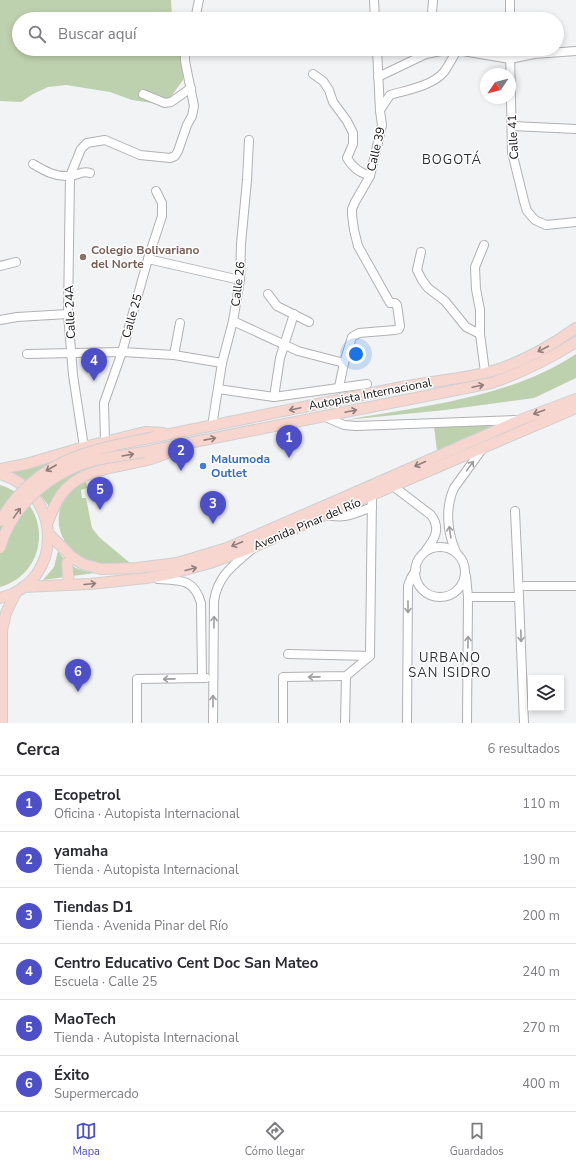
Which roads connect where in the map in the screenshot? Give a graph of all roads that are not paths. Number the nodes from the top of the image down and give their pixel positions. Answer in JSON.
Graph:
{"nodes":[{"id":1,"x":198,"y":0,"type":"edge"},
{"id":2,"x":374,"y":0,"type":"edge"},
{"id":3,"x":433,"y":0,"type":"edge"},
{"id":4,"x":510,"y":0,"type":"edge"},
{"id":5,"x":196,"y":12,"type":"edge"},
{"id":6,"x":375,"y":12,"type":"edge"},
{"id":7,"x":432,"y":12,"type":"edge"},
{"id":8,"x":510,"y":12,"type":"edge"},
{"id":9,"x":576,"y":51,"type":"edge"},
{"id":10,"x":564,"y":52,"type":"edge"},
{"id":11,"x":185,"y":56,"type":"edge"},
{"id":12,"x":376,"y":56,"type":"edge"},
{"id":13,"x":422,"y":56,"type":"edge"},
{"id":14,"x":453,"y":56,"type":"edge"},
{"id":15,"x":492,"y":56,"type":"edge"},
{"id":16,"x":524,"y":56,"type":"edge"},
{"id":17,"x":510,"y":59,"type":"junction"},
{"id":18,"x":313,"y":74,"type":"dead end"},
{"id":19,"x":378,"y":77,"type":"junction"},
{"id":20,"x":191,"y":88,"type":"junction"},
{"id":21,"x":143,"y":94,"type":"dead end"},
{"id":22,"x":380,"y":111,"type":"junction"},
{"id":23,"x":512,"y":126,"type":"junction"},
{"id":24,"x":576,"y":128,"type":"edge"},
{"id":25,"x":249,"y":140,"type":"dead end"},
{"id":26,"x":33,"y":164,"type":"dead end"},
{"id":27,"x":90,"y":173,"type":"dead end"},
{"id":28,"x":70,"y":176,"type":"junction"},
{"id":29,"x":370,"y":176,"type":"junction"},
{"id":30,"x":156,"y":191,"type":"dead end"},
{"id":31,"x":576,"y":222,"type":"edge"},
{"id":32,"x":484,"y":245,"type":"dead end"},
{"id":33,"x":420,"y":252,"type":"dead end"},
{"id":34,"x":148,"y":259,"type":"junction"},
{"id":35,"x":16,"y":262,"type":"dead end"},
{"id":36,"x":0,"y":266,"type":"edge"},
{"id":37,"x":240,"y":280,"type":"junction"},
{"id":38,"x":268,"y":294,"type":"dead end"},
{"id":39,"x":68,"y":314,"type":"junction"},
{"id":40,"x":294,"y":314,"type":"junction"},
{"id":41,"x":0,"y":320,"type":"edge"},
{"id":42,"x":233,"y":321,"type":"junction"},
{"id":43,"x":309,"y":322,"type":"dead end"},
{"id":44,"x":180,"y":323,"type":"dead end"},
{"id":45,"x":576,"y":328,"type":"edge"},
{"id":46,"x":480,"y":334,"type":"junction"},
{"id":47,"x":576,"y":342,"type":"edge"},
{"id":48,"x":284,"y":345,"type":"junction"},
{"id":49,"x":72,"y":352,"type":"junction"},
{"id":50,"x":122,"y":352,"type":"junction"},
{"id":51,"x":27,"y":354,"type":"dead end"},
{"id":52,"x":174,"y":355,"type":"junction"},
{"id":53,"x":222,"y":363,"type":"junction"},
{"id":54,"x":344,"y":363,"type":"junction"},
{"id":55,"x":485,"y":372,"type":"junction"},
{"id":56,"x":367,"y":384,"type":"dead end"},
{"id":57,"x":339,"y":387,"type":"junction"},
{"id":58,"x":218,"y":389,"type":"junction"},
{"id":59,"x":274,"y":397,"type":"junction"},
{"id":60,"x":576,"y":399,"type":"edge"},
{"id":61,"x":576,"y":408,"type":"edge"},
{"id":62,"x":323,"y":416,"type":"junction"},
{"id":63,"x":520,"y":420,"type":"junction"},
{"id":64,"x":212,"y":426,"type":"junction"},
{"id":65,"x":171,"y":434,"type":"junction"},
{"id":66,"x":105,"y":442,"type":"junction"},
{"id":67,"x":193,"y":442,"type":"junction"},
{"id":68,"x":84,"y":447,"type":"junction"},
{"id":69,"x":483,"y":448,"type":"junction"},
{"id":70,"x":0,"y":470,"type":"edge"},
{"id":71,"x":0,"y":474,"type":"edge"},
{"id":72,"x":393,"y":486,"type":"junction"},
{"id":73,"x":372,"y":496,"type":"junction"},
{"id":74,"x":372,"y":507,"type":"junction"},
{"id":75,"x":515,"y":512,"type":"dead end"},
{"id":76,"x":325,"y":515,"type":"junction"},
{"id":77,"x":0,"y":521,"type":"edge"},
{"id":78,"x":48,"y":528,"type":"junction"},
{"id":79,"x":256,"y":546,"type":"junction"},
{"id":80,"x":0,"y":548,"type":"edge"},
{"id":81,"x":426,"y":551,"type":"junction"},
{"id":82,"x":456,"y":552,"type":"junction"},
{"id":83,"x":73,"y":558,"type":"junction"},
{"id":84,"x":416,"y":570,"type":"junction"},
{"id":85,"x":465,"y":574,"type":"junction"},
{"id":86,"x":146,"y":578,"type":"junction"},
{"id":87,"x":69,"y":585,"type":"junction"},
{"id":88,"x":525,"y":586,"type":"dead end"},
{"id":89,"x":576,"y":586,"type":"edge"},
{"id":90,"x":20,"y":589,"type":"junction"},
{"id":91,"x":468,"y":597,"type":"junction"},
{"id":92,"x":520,"y":597,"type":"junction"},
{"id":93,"x":0,"y":598,"type":"edge"},
{"id":94,"x":288,"y":654,"type":"dead end"},
{"id":95,"x":370,"y":656,"type":"junction"},
{"id":96,"x":202,"y":660,"type":"junction"},
{"id":97,"x":213,"y":660,"type":"junction"},
{"id":98,"x":346,"y":676,"type":"junction"},
{"id":99,"x":202,"y":678,"type":"junction"},
{"id":100,"x":213,"y":678,"type":"junction"},
{"id":101,"x":2,"y":723,"type":"edge"},
{"id":102,"x":137,"y":723,"type":"edge"},
{"id":103,"x":213,"y":723,"type":"edge"},
{"id":104,"x":283,"y":723,"type":"edge"},
{"id":105,"x":345,"y":723,"type":"edge"},
{"id":106,"x":407,"y":723,"type":"edge"},
{"id":107,"x":467,"y":723,"type":"edge"},
{"id":108,"x":524,"y":723,"type":"edge"}],
"edges":[{"from":1,"to":5,"type":"street"},
{"from":2,"to":6,"type":"street"},
{"from":3,"to":7,"type":"street"},
{"from":4,"to":8,"type":"street"},
{"from":9,"to":10,"type":"street"},
{"from":11,"to":20,"type":"street"},
{"from":12,"to":19,"type":"street","name":"Calle 39"},
{"from":13,"to":19,"type":"street"},
{"from":14,"to":22,"type":"street"},
{"from":15,"to":17,"type":"street"},
{"from":16,"to":17,"type":"street"},
{"from":17,"to":23,"type":"street","name":"Calle 41"},
{"from":18,"to":29,"type":"street"},
{"from":19,"to":22,"type":"street","name":"Calle 39"},
{"from":20,"to":21,"type":"street"},
{"from":20,"to":28,"type":"street"},
{"from":22,"to":29,"type":"street","name":"Calle 39"},
{"from":23,"to":24,"type":"street"},
{"from":23,"to":31,"type":"street","name":"Calle 41"},
{"from":25,"to":37,"type":"street","name":"Calle 26"},
{"from":26,"to":28,"type":"street"},
{"from":27,"to":28,"type":"street"},
{"from":28,"to":39,"type":"street","name":"Calle 24A"},
{"from":29,"to":54,"type":"street","name":"Calle 39"},
{"from":30,"to":34,"type":"street","name":"Calle 25"},
{"from":32,"to":46,"type":"street"},
{"from":33,"to":46,"type":"street"},
{"from":34,"to":37,"type":"street"},
{"from":34,"to":50,"type":"street","name":"Calle 25"},
{"from":35,"to":36,"type":"street"},
{"from":37,"to":42,"type":"street","name":"Calle 26"},
{"from":38,"to":40,"type":"street"},
{"from":39,"to":41,"type":"street"},
{"from":39,"to":49,"type":"street","name":"Calle 24A"},
{"from":40,"to":43,"type":"street"},
{"from":40,"to":48,"type":"street"},
{"from":42,"to":48,"type":"street"},
{"from":42,"to":53,"type":"street","name":"Calle 26"},
{"from":44,"to":52,"type":"street"},
{"from":45,"to":55,"type":"main road","name":"Autopista Internacional","one_way":true},
{"from":46,"to":55,"type":"street"},
{"from":62,"to":47,"type":"main road","name":"Autopista Internacional","one_way":true},
{"from":48,"to":54,"type":"street"},
{"from":48,"to":59,"type":"street"},
{"from":49,"to":50,"type":"street"},
{"from":49,"to":51,"type":"street"},
{"from":49,"to":68,"type":"street","name":"Calle 24A"},
{"from":50,"to":52,"type":"street"},
{"from":50,"to":66,"type":"street","name":"Calle 25"},
{"from":52,"to":53,"type":"street"},
{"from":53,"to":58,"type":"street","name":"Calle 26"},
{"from":54,"to":57,"type":"street"},
{"from":55,"to":64,"type":"main road","name":"Autopista Internacional","one_way":true},
{"from":56,"to":57,"type":"street"},
{"from":57,"to":59,"type":"street"},
{"from":58,"to":59,"type":"street"},
{"from":58,"to":64,"type":"street","name":"Calle 26"},
{"from":60,"to":63,"type":"main road","name":"Avenida Pinar del Río","one_way":true},
{"from":61,"to":69,"type":"main road","name":"Avenida Pinar del Río"},
{"from":62,"to":63,"type":"street"},
{"from":67,"to":62,"type":"main road","name":"Autopista Internacional","one_way":true},
{"from":63,"to":83,"type":"main road","name":"Avenida Pinar del Río","one_way":true},
{"from":64,"to":65,"type":"main road","name":"Autopista Internacional"},
{"from":65,"to":66,"type":"main road"},
{"from":65,"to":77,"type":"main road","name":"Autopista Internacional","one_way":true,"bridge":true},
{"from":66,"to":68,"type":"main road"},
{"from":67,"to":78,"type":"main road","name":"Autopista Internacional"},
{"from":80,"to":67,"type":"main road","name":"Autopista Internacional","one_way":true,"bridge":true},
{"from":68,"to":70,"type":"main road"},
{"from":69,"to":72,"type":"main road","name":"Avenida Pinar del Río"},
{"from":82,"to":69,"type":"street","one_way":true},
{"from":71,"to":78,"type":"main road"},
{"from":72,"to":73,"type":"main road","name":"Avenida Pinar del Río"},
{"from":72,"to":81,"type":"street"},
{"from":73,"to":74,"type":"street"},
{"from":73,"to":76,"type":"main road","name":"Avenida Pinar del Río"},
{"from":74,"to":76,"type":"street"},
{"from":74,"to":95,"type":"street"},
{"from":75,"to":92,"type":"street"},
{"from":76,"to":79,"type":"main road","name":"Avenida Pinar del Río"},
{"from":78,"to":83,"type":"main road","name":"Avenida Pinar del Río"},
{"from":78,"to":90,"type":"main road"},
{"from":86,"to":79,"type":"main road","name":"Avenida Pinar del Río","one_way":true},
{"from":97,"to":79,"type":"street","one_way":true},
{"from":81,"to":82,"type":"street"},
{"from":81,"to":84,"type":"street"},
{"from":82,"to":85,"type":"street"},
{"from":83,"to":87,"type":"main road"},
{"from":84,"to":85,"type":"street"},
{"from":84,"to":106,"type":"street","one_way":true},
{"from":85,"to":91,"type":"street"},
{"from":87,"to":86,"type":"main road","name":"Avenida Pinar del Río","one_way":true},
{"from":86,"to":96,"type":"street"},
{"from":87,"to":90,"type":"main road","name":"Avenida Pinar del Río"},
{"from":88,"to":89,"type":"street"},
{"from":90,"to":93,"type":"main road"},
{"from":90,"to":101,"type":"main road"},
{"from":91,"to":92,"type":"street"},
{"from":107,"to":91,"type":"street","one_way":true},
{"from":92,"to":108,"type":"street","one_way":true},
{"from":94,"to":95,"type":"street"},
{"from":95,"to":98,"type":"street"},
{"from":96,"to":97,"type":"street"},
{"from":96,"to":99,"type":"street"},
{"from":97,"to":100,"type":"street"},
{"from":98,"to":104,"type":"street","one_way":true},
{"from":98,"to":105,"type":"street"},
{"from":99,"to":100,"type":"street"},
{"from":99,"to":102,"type":"street","one_way":true},
{"from":103,"to":100,"type":"street","one_way":true}]}
